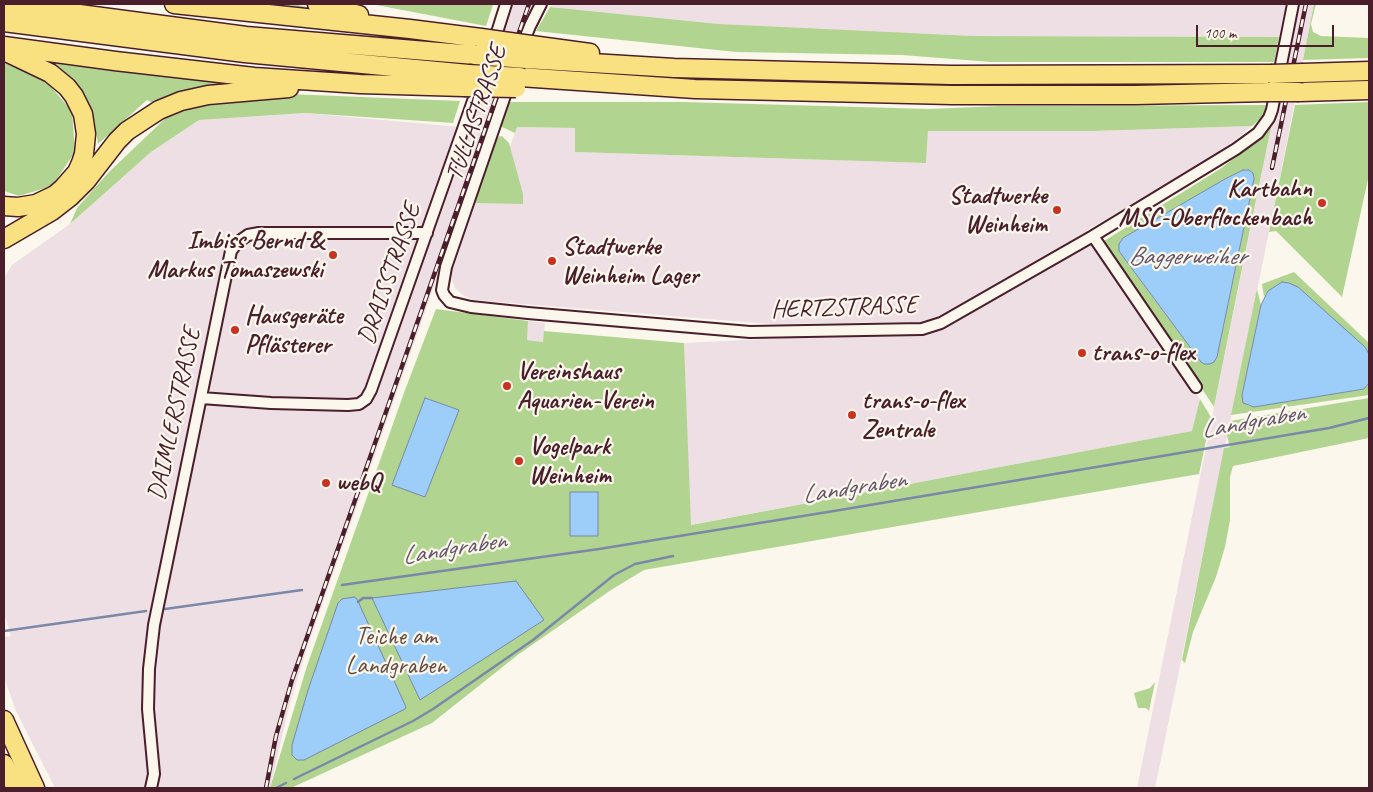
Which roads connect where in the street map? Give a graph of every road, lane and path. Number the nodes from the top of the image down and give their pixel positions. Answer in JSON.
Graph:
{"nodes":[{"id":1,"x":4,"y":4,"type":"edge"},
{"id":2,"x":174,"y":4,"type":"edge"},
{"id":3,"x":317,"y":4,"type":"edge"},
{"id":4,"x":506,"y":4,"type":"edge"},
{"id":5,"x":541,"y":4,"type":"edge"},
{"id":6,"x":1293,"y":4,"type":"edge"},
{"id":7,"x":4,"y":22,"type":"edge"},
{"id":8,"x":410,"y":29,"type":"junction"},
{"id":9,"x":4,"y":46,"type":"edge"},
{"id":10,"x":4,"y":51,"type":"edge"},
{"id":11,"x":528,"y":52,"type":"junction"},
{"id":12,"x":1369,"y":71,"type":"edge"},
{"id":13,"x":467,"y":80,"type":"junction"},
{"id":14,"x":360,"y":84,"type":"junction"},
{"id":15,"x":1369,"y":90,"type":"edge"},
{"id":16,"x":4,"y":206,"type":"edge"},
{"id":17,"x":427,"y":233,"type":"junction"},
{"id":18,"x":1093,"y":236,"type":"junction"},
{"id":19,"x":4,"y":239,"type":"edge"},
{"id":20,"x":444,"y":295,"type":"joint"},
{"id":21,"x":1196,"y":386,"type":"dead end"},
{"id":22,"x":201,"y":398,"type":"junction"},
{"id":23,"x":4,"y":720,"type":"edge"},
{"id":24,"x":4,"y":764,"type":"edge"},
{"id":25,"x":16,"y":788,"type":"edge"},
{"id":26,"x":35,"y":788,"type":"edge"},
{"id":27,"x":151,"y":788,"type":"edge"}],
"edges":[{"from":1,"to":11,"type":"highway","bridge":true},
{"from":2,"to":8,"type":"highway"},
{"from":3,"to":8,"type":"highway"},
{"from":4,"to":17,"type":"street","name":"DRAISSTRASSE"},
{"from":5,"to":20,"type":"street","name":"TULLASTRASSE"},
{"from":6,"to":18,"type":"street","name":"HERTZSTRASSE"},
{"from":7,"to":13,"type":"highway"},
{"from":8,"to":11,"type":"highway","bridge":true},
{"from":9,"to":14,"type":"highway"},
{"from":10,"to":16,"type":"highway"},
{"from":11,"to":12,"type":"highway","bridge":true},
{"from":13,"to":14,"type":"highway"},
{"from":13,"to":15,"type":"highway","bridge":true},
{"from":14,"to":19,"type":"highway"},
{"from":17,"to":22,"type":"street","name":"DRAISSTRASSE"},
{"from":17,"to":22,"type":"street","name":"DAIMLERSTRASSE"},
{"from":18,"to":20,"type":"street","name":"HERTZSTRASSE"},
{"from":18,"to":21,"type":"street"},
{"from":22,"to":27,"type":"street","name":"DAIMLERSTRASSE"},
{"from":23,"to":26,"type":"highway"},
{"from":24,"to":25,"type":"highway"}]}
